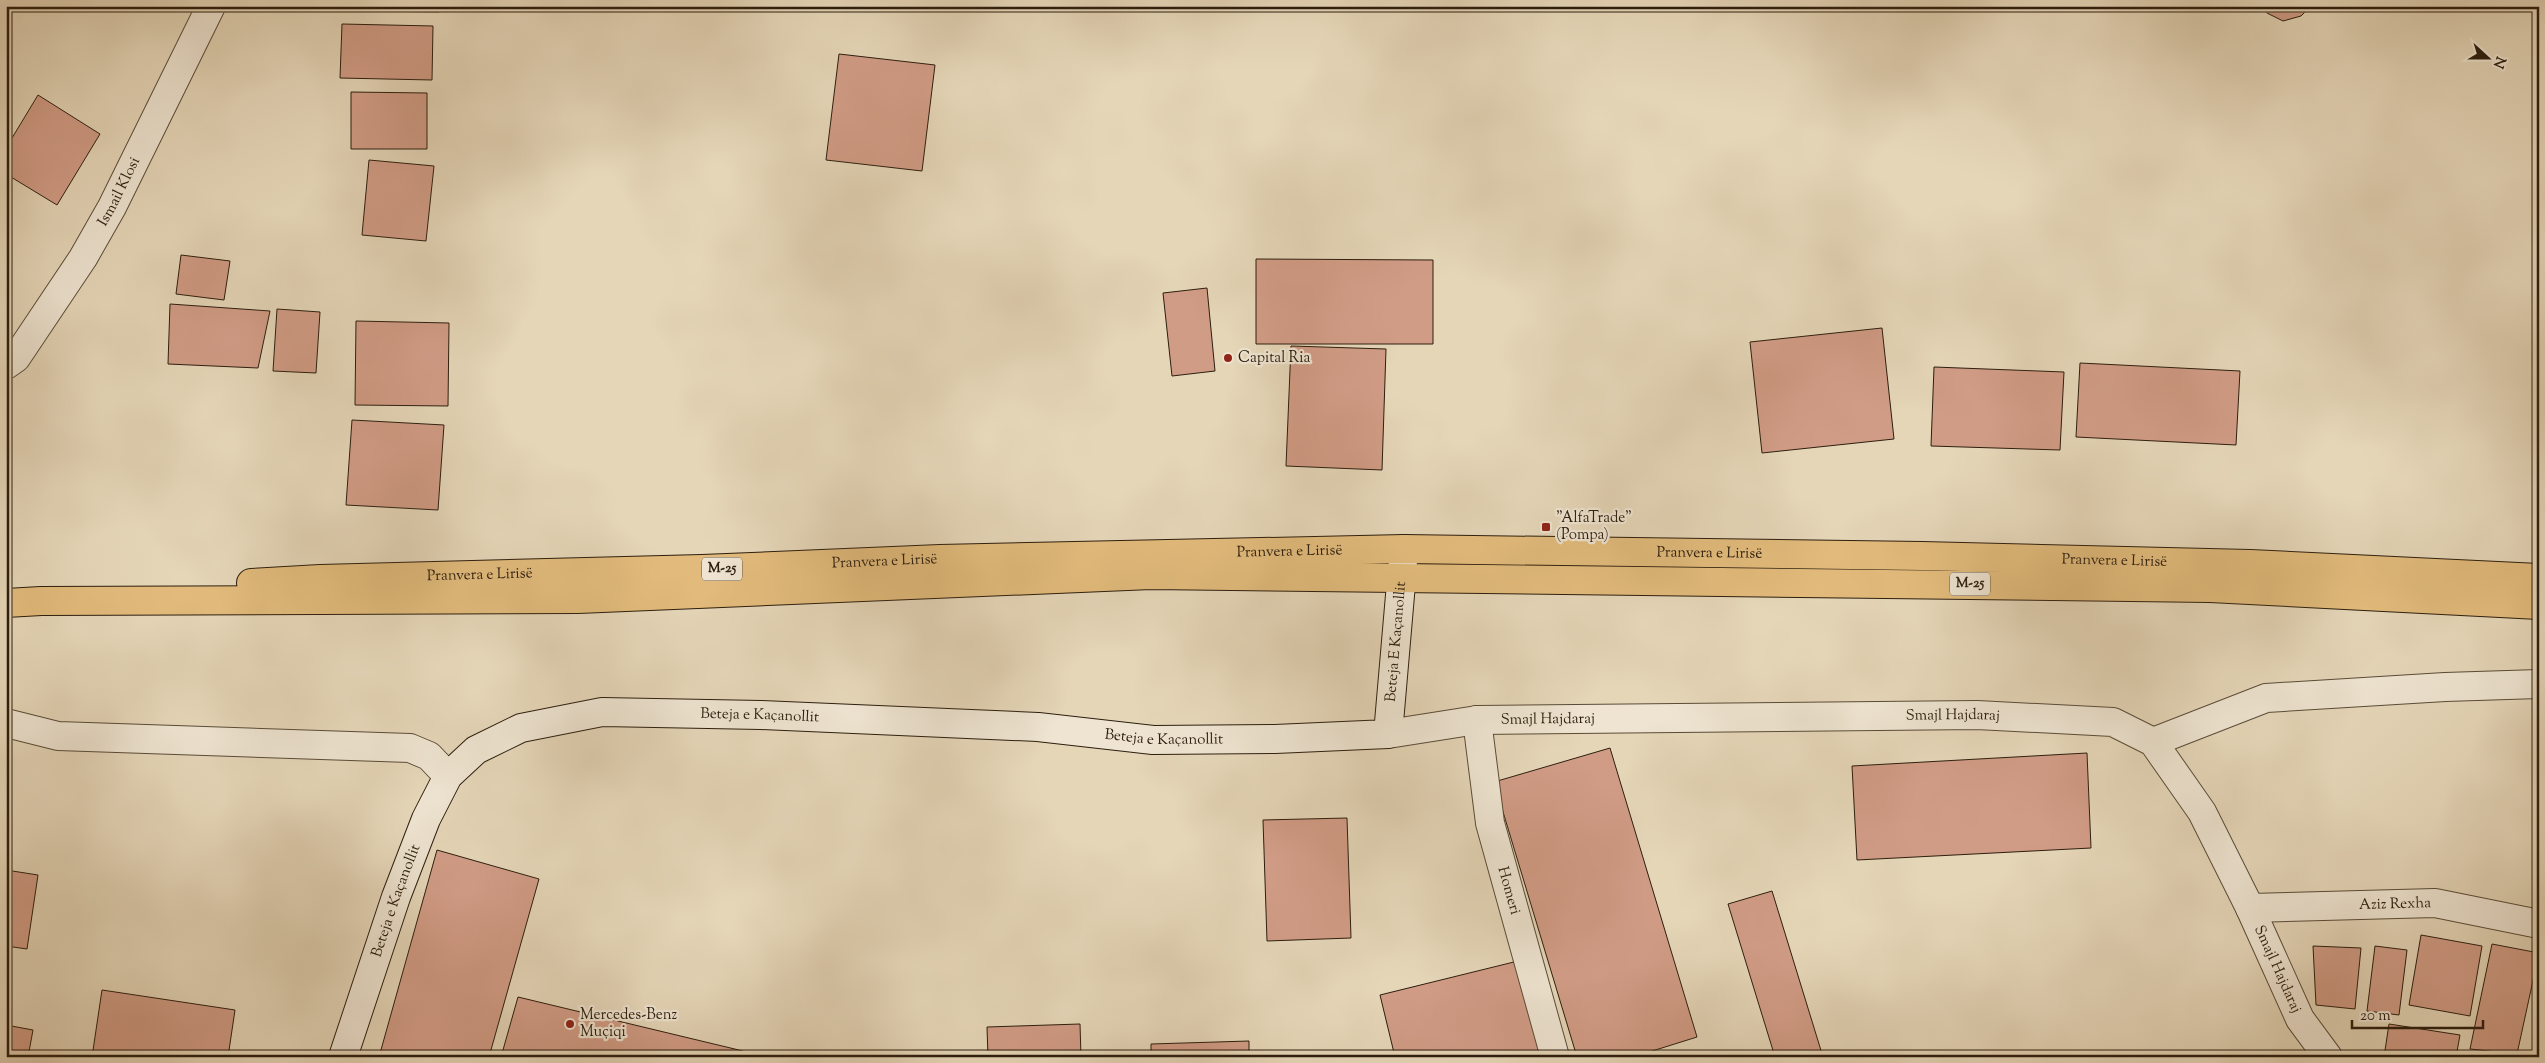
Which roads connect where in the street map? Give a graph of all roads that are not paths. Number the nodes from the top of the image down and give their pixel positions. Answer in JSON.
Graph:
{"nodes":[{"id":1,"x":211,"y":6,"type":"edge"},
{"id":2,"x":6,"y":365,"type":"edge"},
{"id":3,"x":1404,"y":549,"type":"junction"},
{"id":4,"x":2539,"y":578,"type":"edge"},
{"id":5,"x":1402,"y":579,"type":"junction"},
{"id":6,"x":41,"y":601,"type":"junction"},
{"id":7,"x":6,"y":603,"type":"edge"},
{"id":8,"x":2539,"y":605,"type":"edge"},
{"id":9,"x":2539,"y":684,"type":"edge"},
{"id":10,"x":1477,"y":720,"type":"junction"},
{"id":11,"x":6,"y":723,"type":"edge"},
{"id":12,"x":1388,"y":734,"type":"junction"},
{"id":13,"x":2153,"y":742,"type":"junction"},
{"id":14,"x":448,"y":776,"type":"junction"},
{"id":15,"x":2250,"y":908,"type":"junction"},
{"id":16,"x":2539,"y":924,"type":"edge"},
{"id":17,"x":343,"y":1057,"type":"edge"},
{"id":18,"x":1555,"y":1057,"type":"edge"},
{"id":19,"x":2328,"y":1057,"type":"edge"}],
"edges":[{"from":1,"to":2,"type":"street","name":"Ismail Klosi"},
{"from":3,"to":4,"type":"main road","name":"Pranvera e Lirisë","number":"M-25"},
{"from":3,"to":5,"type":"street","name":"Beteja E Kaçanollit"},
{"from":3,"to":6,"type":"main road","name":"Pranvera e Lirisë","number":"M-25"},
{"from":5,"to":6,"type":"main road","name":"Pranvera e Lirisë","number":"M-25"},
{"from":5,"to":8,"type":"main road","name":"Pranvera e Lirisë","number":"M-25"},
{"from":5,"to":12,"type":"street","name":"Beteja E Kaçanollit"},
{"from":6,"to":7,"type":"main road","name":"Pranvera e Lirisë","number":"M-25"},
{"from":9,"to":13,"type":"street"},
{"from":10,"to":12,"type":"street","name":"Smajl Hajdaraj"},
{"from":10,"to":13,"type":"street","name":"Smajl Hajdaraj"},
{"from":10,"to":18,"type":"street","name":"Homeri"},
{"from":11,"to":14,"type":"street"},
{"from":12,"to":14,"type":"street","name":"Beteja e Kaçanollit"},
{"from":13,"to":15,"type":"street","name":"Smajl Hajdaraj"},
{"from":14,"to":17,"type":"street","name":"Beteja e Kaçanollit"},
{"from":15,"to":16,"type":"street","name":"Aziz Rexha"},
{"from":15,"to":19,"type":"street","name":"Smajl Hajdaraj"}]}
